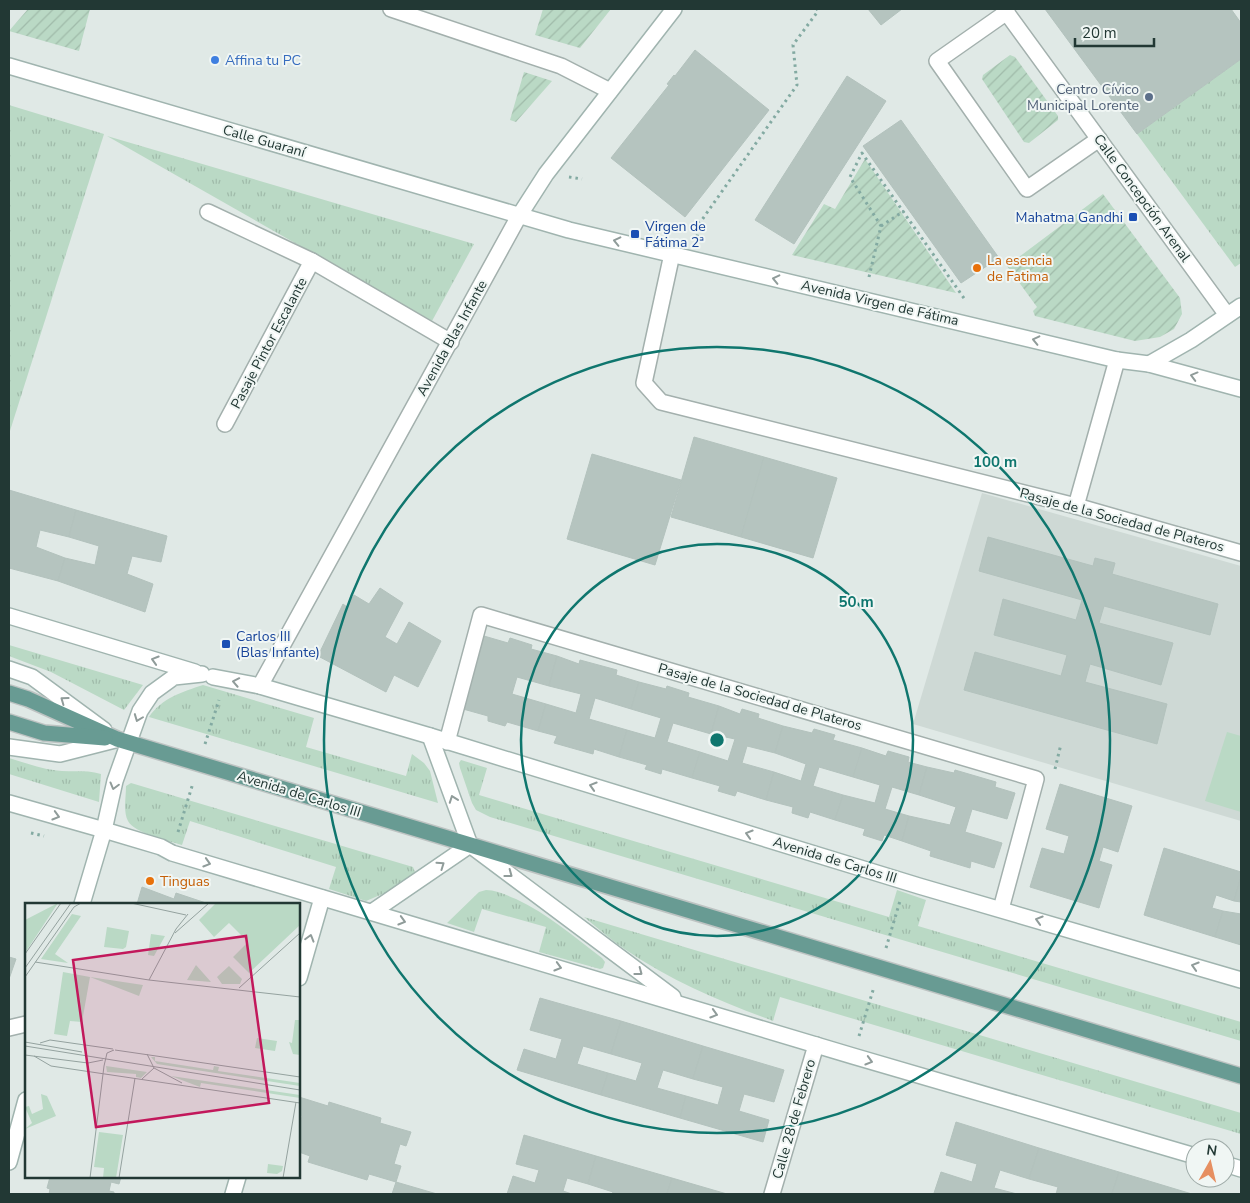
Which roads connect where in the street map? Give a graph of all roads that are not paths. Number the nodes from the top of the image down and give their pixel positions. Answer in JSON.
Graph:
{"nodes":[{"id":1,"x":391,"y":9,"type":"edge"},
{"id":2,"x":674,"y":9,"type":"edge"},
{"id":3,"x":1006,"y":11,"type":"edge"},
{"id":4,"x":9,"y":66,"type":"edge"},
{"id":5,"x":610,"y":91,"type":"junction"},
{"id":6,"x":1099,"y":139,"type":"junction"},
{"id":7,"x":208,"y":212,"type":"dead end"},
{"id":8,"x":519,"y":216,"type":"junction"},
{"id":9,"x":672,"y":254,"type":"junction"},
{"id":10,"x":312,"y":261,"type":"junction"},
{"id":11,"x":1241,"y":306,"type":"edge"},
{"id":12,"x":1227,"y":315,"type":"junction"},
{"id":13,"x":451,"y":342,"type":"junction"},
{"id":14,"x":1117,"y":360,"type":"junction"},
{"id":15,"x":1149,"y":364,"type":"junction"},
{"id":16,"x":1241,"y":389,"type":"edge"},
{"id":17,"x":226,"y":424,"type":"dead end"},
{"id":18,"x":1076,"y":506,"type":"junction"},
{"id":19,"x":1241,"y":553,"type":"edge"},
{"id":20,"x":9,"y":616,"type":"edge"},
{"id":21,"x":9,"y":669,"type":"edge"},
{"id":22,"x":207,"y":676,"type":"junction"},
{"id":23,"x":260,"y":686,"type":"junction"},
{"id":24,"x":9,"y":693,"type":"edge"},
{"id":25,"x":9,"y":722,"type":"edge"},
{"id":26,"x":430,"y":736,"type":"junction"},
{"id":27,"x":123,"y":741,"type":"junction"},
{"id":28,"x":447,"y":742,"type":"junction"},
{"id":29,"x":9,"y":747,"type":"edge"},
{"id":30,"x":9,"y":802,"type":"edge"},
{"id":31,"x":104,"y":830,"type":"junction"},
{"id":32,"x":470,"y":845,"type":"junction"},
{"id":33,"x":322,"y":898,"type":"junction"},
{"id":34,"x":82,"y":903,"type":"edge"},
{"id":35,"x":1001,"y":908,"type":"junction"},
{"id":36,"x":372,"y":912,"type":"junction"},
{"id":37,"x":300,"y":975,"type":"edge"},
{"id":38,"x":1241,"y":980,"type":"edge"},
{"id":39,"x":682,"y":1004,"type":"junction"},
{"id":40,"x":25,"y":1024,"type":"edge"},
{"id":41,"x":9,"y":1028,"type":"edge"},
{"id":42,"x":816,"y":1045,"type":"junction"},
{"id":43,"x":1241,"y":1076,"type":"edge"},
{"id":44,"x":25,"y":1104,"type":"edge"},
{"id":45,"x":1185,"y":1153,"type":"edge"},
{"id":46,"x":9,"y":1162,"type":"edge"},
{"id":47,"x":238,"y":1178,"type":"edge"},
{"id":48,"x":233,"y":1194,"type":"edge"},
{"id":49,"x":772,"y":1194,"type":"edge"}],
"edges":[{"from":1,"to":5,"type":"street"},
{"from":2,"to":5,"type":"street","name":"Avenida Blas Infante"},
{"from":3,"to":6,"type":"street","name":"Calle Concepción Arenal"},
{"from":3,"to":6,"type":"street"},
{"from":4,"to":8,"type":"street","name":"Calle Guaraní"},
{"from":5,"to":8,"type":"street","name":"Avenida Blas Infante"},
{"from":6,"to":12,"type":"street","name":"Calle Concepción Arenal"},
{"from":7,"to":10,"type":"street"},
{"from":9,"to":8,"type":"street","name":"Avenida Virgen de Fátima","one_way":true},
{"from":8,"to":13,"type":"street","name":"Avenida Blas Infante"},
{"from":14,"to":9,"type":"street","name":"Avenida Virgen de Fátima","one_way":true},
{"from":9,"to":18,"type":"street","name":"Pasaje de la Sociedad de Plateros"},
{"from":10,"to":13,"type":"street"},
{"from":10,"to":17,"type":"street","name":"Pasaje Pintor Escalante"},
{"from":11,"to":12,"type":"street"},
{"from":12,"to":15,"type":"street"},
{"from":13,"to":23,"type":"street","name":"Avenida Blas Infante"},
{"from":14,"to":15,"type":"street","name":"Avenida Virgen de Fátima"},
{"from":14,"to":18,"type":"street"},
{"from":16,"to":15,"type":"street","name":"Avenida Virgen de Fátima","one_way":true},
{"from":18,"to":19,"type":"street","name":"Pasaje de la Sociedad de Plateros"},
{"from":22,"to":20,"type":"street","name":"Avenida de Carlos III","one_way":true},
{"from":27,"to":21,"type":"street","name":"Avenida de Carlos III","one_way":true},
{"from":23,"to":22,"type":"street","name":"Avenida de Carlos III","one_way":true},
{"from":22,"to":27,"type":"street","name":"Avenida de Carlos III","one_way":true},
{"from":23,"to":26,"type":"street","name":"Avenida de Carlos III"},
{"from":24,"to":27,"type":"main road","name":"Avenida de Carlos III"},
{"from":25,"to":27,"type":"main road","name":"Avenida de Carlos III"},
{"from":26,"to":28,"type":"street","name":"Avenida de Carlos III"},
{"from":32,"to":26,"type":"street","one_way":true},
{"from":27,"to":29,"type":"street"},
{"from":27,"to":31,"type":"street","name":"Avenida de Carlos III","one_way":true},
{"from":27,"to":32,"type":"main road","name":"Avenida de Carlos III"},
{"from":35,"to":28,"type":"street","name":"Avenida de Carlos III","one_way":true},
{"from":28,"to":35,"type":"street","name":"Pasaje de la Sociedad de Plateros"},
{"from":30,"to":31,"type":"street","name":"Avenida de Carlos III","one_way":true},
{"from":31,"to":33,"type":"street","name":"Avenida de Carlos III","one_way":true},
{"from":31,"to":34,"type":"street"},
{"from":36,"to":32,"type":"street","one_way":true},
{"from":32,"to":39,"type":"street","name":"Avenida de Carlos III","one_way":true},
{"from":32,"to":43,"type":"main road","name":"Avenida de Carlos III"},
{"from":33,"to":36,"type":"street","name":"Avenida de Carlos III"},
{"from":37,"to":33,"type":"street","one_way":true},
{"from":38,"to":35,"type":"street","name":"Avenida de Carlos III","one_way":true},
{"from":36,"to":39,"type":"street","name":"Avenida de Carlos III","one_way":true},
{"from":39,"to":42,"type":"street","name":"Avenida de Carlos III","one_way":true},
{"from":40,"to":41,"type":"street"},
{"from":42,"to":45,"type":"street","name":"Avenida de Carlos III","one_way":true},
{"from":42,"to":49,"type":"street","name":"Calle 28 de Febrero"},
{"from":44,"to":46,"type":"street"},
{"from":47,"to":48,"type":"street"}]}
